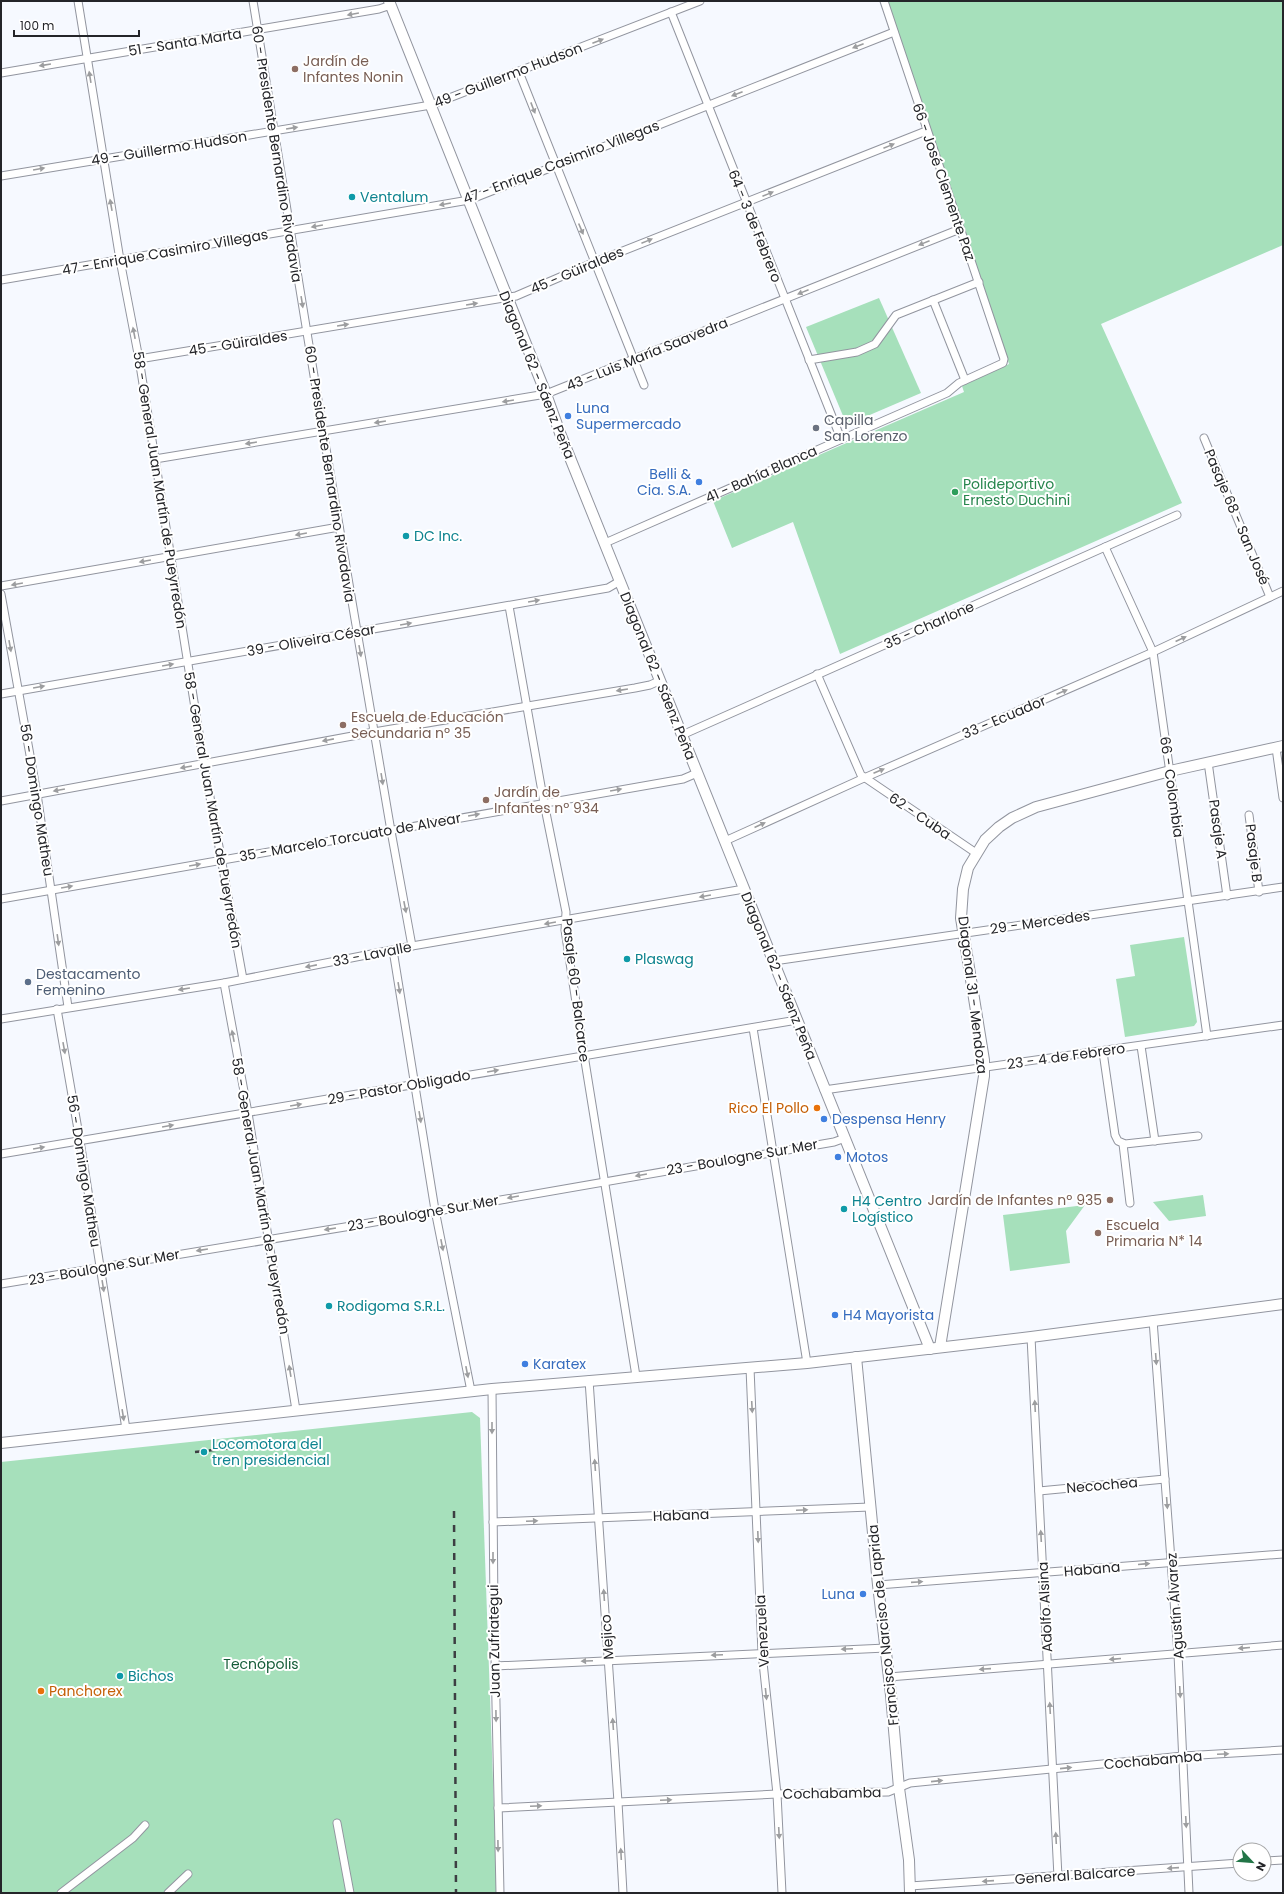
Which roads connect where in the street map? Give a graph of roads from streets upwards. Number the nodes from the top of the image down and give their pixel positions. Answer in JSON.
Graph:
{"nodes":[{"id":1,"x":78,"y":1,"type":"edge"},
{"id":2,"x":253,"y":1,"type":"edge"},
{"id":3,"x":700,"y":1,"type":"edge"},
{"id":4,"x":884,"y":1,"type":"edge"},
{"id":5,"x":390,"y":3,"type":"edge"},
{"id":6,"x":670,"y":12,"type":"junction"},
{"id":7,"x":257,"y":30,"type":"junction"},
{"id":8,"x":894,"y":32,"type":"junction"},
{"id":9,"x":87,"y":58,"type":"junction"},
{"id":10,"x":519,"y":72,"type":"junction"},
{"id":11,"x":1,"y":73,"type":"edge"},
{"id":12,"x":431,"y":105,"type":"junction"},
{"id":13,"x":707,"y":105,"type":"junction"},
{"id":14,"x":273,"y":131,"type":"junction"},
{"id":15,"x":926,"y":131,"type":"junction"},
{"id":16,"x":103,"y":158,"type":"junction"},
{"id":17,"x":555,"y":166,"type":"junction"},
{"id":18,"x":1,"y":176,"type":"edge"},
{"id":19,"x":469,"y":200,"type":"junction"},
{"id":20,"x":746,"y":202,"type":"junction"},
{"id":21,"x":960,"y":229,"type":"junction"},
{"id":22,"x":290,"y":231,"type":"junction"},
{"id":23,"x":120,"y":260,"type":"junction"},
{"id":24,"x":595,"y":262,"type":"junction"},
{"id":25,"x":1,"y":280,"type":"edge"},
{"id":26,"x":979,"y":282,"type":"junction"},
{"id":27,"x":507,"y":298,"type":"junction"},
{"id":28,"x":784,"y":300,"type":"junction"},
{"id":29,"x":933,"y":300,"type":"junction"},
{"id":30,"x":307,"y":332,"type":"junction"},
{"id":31,"x":139,"y":359,"type":"junction"},
{"id":32,"x":634,"y":360,"type":"junction"},
{"id":33,"x":809,"y":360,"type":"junction"},
{"id":34,"x":1003,"y":363,"type":"joint"},
{"id":35,"x":965,"y":380,"type":"junction"},
{"id":36,"x":644,"y":385,"type":"dead end"},
{"id":37,"x":546,"y":394,"type":"junction"},
{"id":38,"x":323,"y":431,"type":"junction"},
{"id":39,"x":841,"y":438,"type":"junction"},
{"id":40,"x":1204,"y":438,"type":"dead end"},
{"id":41,"x":155,"y":459,"type":"junction"},
{"id":42,"x":1177,"y":516,"type":"dead end"},
{"id":43,"x":339,"y":527,"type":"junction"},
{"id":44,"x":605,"y":543,"type":"junction"},
{"id":45,"x":1106,"y":547,"type":"junction"},
{"id":46,"x":170,"y":556,"type":"junction"},
{"id":47,"x":620,"y":582,"type":"junction"},
{"id":48,"x":1,"y":586,"type":"edge"},
{"id":49,"x":1283,"y":591,"type":"edge"},
{"id":50,"x":1,"y":594,"type":"edge"},
{"id":51,"x":1270,"y":597,"type":"junction"},
{"id":52,"x":509,"y":606,"type":"junction"},
{"id":53,"x":357,"y":632,"type":"junction"},
{"id":54,"x":1153,"y":652,"type":"junction"},
{"id":55,"x":187,"y":662,"type":"junction"},
{"id":56,"x":817,"y":674,"type":"junction"},
{"id":57,"x":659,"y":680,"type":"junction"},
{"id":58,"x":18,"y":691,"type":"junction"},
{"id":59,"x":1,"y":694,"type":"edge"},
{"id":60,"x":527,"y":705,"type":"junction"},
{"id":61,"x":374,"y":732,"type":"junction"},
{"id":62,"x":682,"y":734,"type":"junction"},
{"id":63,"x":1280,"y":747,"type":"edge"},
{"id":64,"x":1208,"y":762,"type":"junction"},
{"id":65,"x":204,"y":764,"type":"junction"},
{"id":66,"x":1170,"y":771,"type":"junction"},
{"id":67,"x":697,"y":773,"type":"junction"},
{"id":68,"x":864,"y":778,"type":"junction"},
{"id":69,"x":36,"y":794,"type":"junction"},
{"id":70,"x":1283,"y":798,"type":"edge"},
{"id":71,"x":1,"y":801,"type":"edge"},
{"id":72,"x":544,"y":803,"type":"junction"},
{"id":73,"x":1249,"y":815,"type":"dead end"},
{"id":74,"x":390,"y":831,"type":"junction"},
{"id":75,"x":725,"y":841,"type":"junction"},
{"id":76,"x":976,"y":853,"type":"junction"},
{"id":77,"x":221,"y":861,"type":"junction"},
{"id":78,"x":1283,"y":887,"type":"edge"},
{"id":79,"x":744,"y":889,"type":"junction"},
{"id":80,"x":52,"y":890,"type":"junction"},
{"id":81,"x":1259,"y":892,"type":"junction"},
{"id":82,"x":1228,"y":896,"type":"junction"},
{"id":83,"x":1,"y":899,"type":"edge"},
{"id":84,"x":1188,"y":901,"type":"junction"},
{"id":85,"x":566,"y":920,"type":"junction"},
{"id":86,"x":962,"y":933,"type":"junction"},
{"id":87,"x":412,"y":946,"type":"junction"},
{"id":88,"x":393,"y":950,"type":"junction"},
{"id":89,"x":774,"y":961,"type":"junction"},
{"id":90,"x":243,"y":979,"type":"junction"},
{"id":91,"x":224,"y":983,"type":"junction"},
{"id":92,"x":68,"y":1007,"type":"junction"},
{"id":93,"x":58,"y":1009,"type":"junction"},
{"id":94,"x":1,"y":1019,"type":"edge"},
{"id":95,"x":797,"y":1020,"type":"junction"},
{"id":96,"x":1283,"y":1025,"type":"edge"},
{"id":97,"x":753,"y":1028,"type":"junction"},
{"id":98,"x":1207,"y":1036,"type":"junction"},
{"id":99,"x":1141,"y":1046,"type":"junction"},
{"id":100,"x":1103,"y":1052,"type":"junction"},
{"id":101,"x":584,"y":1056,"type":"junction"},
{"id":102,"x":985,"y":1067,"type":"junction"},
{"id":103,"x":415,"y":1084,"type":"junction"},
{"id":104,"x":824,"y":1090,"type":"junction"},
{"id":105,"x":248,"y":1113,"type":"junction"},
{"id":106,"x":1198,"y":1136,"type":"dead end"},
{"id":107,"x":845,"y":1138,"type":"junction"},
{"id":108,"x":80,"y":1141,"type":"junction"},
{"id":109,"x":1155,"y":1141,"type":"junction"},
{"id":110,"x":1124,"y":1144,"type":"junction"},
{"id":111,"x":773,"y":1151,"type":"junction"},
{"id":112,"x":1,"y":1154,"type":"edge"},
{"id":113,"x":604,"y":1181,"type":"junction"},
{"id":114,"x":1130,"y":1203,"type":"dead end"},
{"id":115,"x":435,"y":1210,"type":"junction"},
{"id":116,"x":269,"y":1239,"type":"junction"},
{"id":117,"x":99,"y":1267,"type":"junction"},
{"id":118,"x":1,"y":1284,"type":"edge"},
{"id":119,"x":1283,"y":1304,"type":"edge"},
{"id":120,"x":1153,"y":1320,"type":"junction"},
{"id":121,"x":1031,"y":1337,"type":"junction"},
{"id":122,"x":935,"y":1348,"type":"junction"},
{"id":123,"x":856,"y":1357,"type":"junction"},
{"id":124,"x":807,"y":1363,"type":"junction"},
{"id":125,"x":750,"y":1368,"type":"junction"},
{"id":126,"x":636,"y":1376,"type":"junction"},
{"id":127,"x":589,"y":1380,"type":"junction"},
{"id":128,"x":492,"y":1389,"type":"junction"},
{"id":129,"x":471,"y":1391,"type":"junction"},
{"id":130,"x":296,"y":1410,"type":"junction"},
{"id":131,"x":126,"y":1429,"type":"junction"},
{"id":132,"x":1,"y":1443,"type":"edge"},
{"id":133,"x":1165,"y":1479,"type":"junction"},
{"id":134,"x":1039,"y":1491,"type":"junction"},
{"id":135,"x":870,"y":1507,"type":"junction"},
{"id":136,"x":757,"y":1512,"type":"junction"},
{"id":137,"x":599,"y":1518,"type":"junction"},
{"id":138,"x":493,"y":1522,"type":"junction"},
{"id":139,"x":1283,"y":1554,"type":"edge"},
{"id":140,"x":1171,"y":1562,"type":"junction"},
{"id":141,"x":1043,"y":1573,"type":"junction"},
{"id":142,"x":878,"y":1585,"type":"junction"},
{"id":143,"x":1283,"y":1645,"type":"edge"},
{"id":144,"x":886,"y":1648,"type":"junction"},
{"id":145,"x":762,"y":1652,"type":"junction"},
{"id":146,"x":1178,"y":1654,"type":"junction"},
{"id":147,"x":608,"y":1660,"type":"junction"},
{"id":148,"x":1048,"y":1665,"type":"junction"},
{"id":149,"x":495,"y":1666,"type":"junction"},
{"id":150,"x":889,"y":1677,"type":"junction"},
{"id":151,"x":1283,"y":1750,"type":"edge"},
{"id":152,"x":1183,"y":1756,"type":"junction"},
{"id":153,"x":1052,"y":1769,"type":"junction"},
{"id":154,"x":899,"y":1788,"type":"junction"},
{"id":155,"x":777,"y":1794,"type":"junction"},
{"id":156,"x":618,"y":1802,"type":"junction"},
{"id":157,"x":498,"y":1808,"type":"junction"},
{"id":158,"x":337,"y":1823,"type":"dead end"},
{"id":159,"x":145,"y":1825,"type":"dead end"},
{"id":160,"x":1283,"y":1860,"type":"edge"},
{"id":161,"x":1272,"y":1861,"type":"edge"},
{"id":162,"x":1232,"y":1864,"type":"edge"},
{"id":163,"x":1188,"y":1867,"type":"junction"},
{"id":164,"x":188,"y":1874,"type":"dead end"},
{"id":165,"x":1058,"y":1877,"type":"junction"},
{"id":166,"x":910,"y":1890,"type":"edge"},
{"id":167,"x":61,"y":1893,"type":"edge"},
{"id":168,"x":168,"y":1893,"type":"edge"},
{"id":169,"x":350,"y":1893,"type":"edge"},
{"id":170,"x":500,"y":1893,"type":"edge"},
{"id":171,"x":623,"y":1893,"type":"edge"},
{"id":172,"x":782,"y":1893,"type":"edge"},
{"id":173,"x":1189,"y":1893,"type":"edge"}],
"edges":[{"from":1,"to":9,"type":"street","name":"58 - General Juan Martín de Pueyrredón"},
{"from":2,"to":7,"type":"street","name":"60 - Presidente Bernardino Rivadavia"},
{"from":3,"to":6,"type":"street","name":"49 - Guillermo Hudson"},
{"from":4,"to":8,"type":"street","name":"66 - José Clemente Paz"},
{"from":5,"to":7,"type":"street","name":"51 - Santa Marta","one_way":true},
{"from":5,"to":12,"type":"street","name":"Diagonal 62 - Sáenz Peña"},
{"from":10,"to":6,"type":"street","name":"49 - Guillermo Hudson","one_way":true},
{"from":6,"to":13,"type":"street","name":"64 - 3 de Febrero"},
{"from":7,"to":9,"type":"street","name":"51 - Santa Marta"},
{"from":7,"to":14,"type":"street","name":"60 - Presidente Bernardino Rivadavia"},
{"from":8,"to":13,"type":"street","name":"47 - Enrique Casimiro Villegas","one_way":true},
{"from":8,"to":15,"type":"street","name":"66 - José Clemente Paz"},
{"from":9,"to":11,"type":"street","name":"51 - Santa Marta","one_way":true},
{"from":16,"to":9,"type":"street","name":"58 - General Juan Martín de Pueyrredón","one_way":true},
{"from":10,"to":12,"type":"street","name":"49 - Guillermo Hudson"},
{"from":10,"to":17,"type":"street","one_way":true},
{"from":14,"to":12,"type":"street","name":"49 - Guillermo Hudson","one_way":true},
{"from":12,"to":19,"type":"street","name":"Diagonal 62 - Sáenz Peña"},
{"from":13,"to":17,"type":"street","name":"47 - Enrique Casimiro Villegas"},
{"from":13,"to":20,"type":"street","name":"64 - 3 de Febrero"},
{"from":14,"to":16,"type":"street","name":"49 - Guillermo Hudson"},
{"from":14,"to":22,"type":"street","name":"60 - Presidente Bernardino Rivadavia"},
{"from":20,"to":15,"type":"street","name":"45 - Güiraldes","one_way":true},
{"from":15,"to":21,"type":"street","name":"66 - José Clemente Paz"},
{"from":18,"to":16,"type":"street","name":"49 - Guillermo Hudson","one_way":true},
{"from":23,"to":16,"type":"street","name":"58 - General Juan Martín de Pueyrredón","one_way":true},
{"from":17,"to":19,"type":"street","name":"47 - Enrique Casimiro Villegas"},
{"from":17,"to":24,"type":"street","one_way":true},
{"from":19,"to":22,"type":"street","name":"47 - Enrique Casimiro Villegas","one_way":true},
{"from":19,"to":27,"type":"street","name":"Diagonal 62 - Sáenz Peña"},
{"from":24,"to":20,"type":"street","name":"45 - Güiraldes","one_way":true},
{"from":20,"to":28,"type":"street","name":"64 - 3 de Febrero"},
{"from":21,"to":26,"type":"street","name":"66 - José Clemente Paz"},
{"from":21,"to":28,"type":"street","name":"43 - Luis María Saavedra","one_way":true},
{"from":22,"to":23,"type":"street","name":"47 - Enrique Casimiro Villegas"},
{"from":22,"to":30,"type":"street","name":"60 - Presidente Bernardino Rivadavia","one_way":true},
{"from":23,"to":25,"type":"street","name":"47 - Enrique Casimiro Villegas"},
{"from":31,"to":23,"type":"street","name":"58 - General Juan Martín de Pueyrredón","one_way":true},
{"from":24,"to":27,"type":"street","name":"45 - Güiraldes"},
{"from":24,"to":32,"type":"street"},
{"from":26,"to":29,"type":"street"},
{"from":26,"to":34,"type":"street","name":"66 - José Clemente Paz"},
{"from":30,"to":27,"type":"street","name":"45 - Güiraldes","one_way":true},
{"from":27,"to":37,"type":"street","name":"Diagonal 62 - Sáenz Peña"},
{"from":28,"to":32,"type":"street","name":"43 - Luis María Saavedra"},
{"from":28,"to":33,"type":"street","name":"64 - 3 de Febrero"},
{"from":29,"to":33,"type":"street"},
{"from":29,"to":35,"type":"street"},
{"from":30,"to":31,"type":"street","name":"45 - Güiraldes"},
{"from":30,"to":38,"type":"street","name":"60 - Presidente Bernardino Rivadavia"},
{"from":31,"to":41,"type":"street","name":"58 - General Juan Martín de Pueyrredón"},
{"from":32,"to":36,"type":"street"},
{"from":32,"to":37,"type":"street","name":"43 - Luis María Saavedra"},
{"from":33,"to":39,"type":"street","name":"64 - 3 de Febrero"},
{"from":34,"to":35,"type":"street","name":"41 - Bahía Blanca"},
{"from":35,"to":39,"type":"street","name":"41 - Bahía Blanca"},
{"from":37,"to":38,"type":"street","name":"43 - Luis María Saavedra","one_way":true},
{"from":37,"to":44,"type":"street","name":"Diagonal 62 - Sáenz Peña"},
{"from":38,"to":41,"type":"street","name":"43 - Luis María Saavedra","one_way":true},
{"from":38,"to":43,"type":"street","name":"60 - Presidente Bernardino Rivadavia"},
{"from":39,"to":44,"type":"street","name":"41 - Bahía Blanca"},
{"from":40,"to":51,"type":"street","name":"Pasaje 68 - San José"},
{"from":41,"to":46,"type":"street","name":"58 - General Juan Martín de Pueyrredón"},
{"from":42,"to":45,"type":"street","name":"35 - Charlone"},
{"from":43,"to":46,"type":"street","one_way":true},
{"from":43,"to":53,"type":"street","name":"60 - Presidente Bernardino Rivadavia"},
{"from":44,"to":47,"type":"street","name":"Diagonal 62 - Sáenz Peña"},
{"from":45,"to":54,"type":"street","name":"66 - Colombia"},
{"from":45,"to":56,"type":"street","name":"35 - Charlone"},
{"from":46,"to":48,"type":"street","one_way":true},
{"from":46,"to":55,"type":"street","name":"58 - General Juan Martín de Pueyrredón"},
{"from":52,"to":47,"type":"street","name":"39 - Oliveira César","one_way":true},
{"from":47,"to":57,"type":"street","name":"Diagonal 62 - Sáenz Peña"},
{"from":49,"to":51,"type":"street","name":"33 - Ecuador"},
{"from":50,"to":58,"type":"street","name":"56 - Domingo Matheu","one_way":true},
{"from":54,"to":51,"type":"street","name":"33 - Ecuador","one_way":true},
{"from":53,"to":52,"type":"street","name":"39 - Oliveira César","one_way":true},
{"from":52,"to":60,"type":"street","name":"Pasaje 60 - Balcarce"},
{"from":53,"to":55,"type":"street","name":"39 - Oliveira César"},
{"from":53,"to":61,"type":"street","name":"60 - Presidente Bernardino Rivadavia","one_way":true},
{"from":54,"to":66,"type":"street","name":"66 - Colombia"},
{"from":68,"to":54,"type":"street","name":"33 - Ecuador","one_way":true},
{"from":58,"to":55,"type":"street","name":"39 - Oliveira César","one_way":true},
{"from":55,"to":65,"type":"street","name":"58 - General Juan Martín de Pueyrredón"},
{"from":56,"to":62,"type":"street","name":"35 - Charlone"},
{"from":56,"to":68,"type":"street"},
{"from":57,"to":60,"type":"street","one_way":true},
{"from":57,"to":62,"type":"street","name":"Diagonal 62 - Sáenz Peña"},
{"from":58,"to":59,"type":"street","name":"39 - Oliveira César"},
{"from":58,"to":69,"type":"street","name":"56 - Domingo Matheu"},
{"from":60,"to":61,"type":"street"},
{"from":60,"to":72,"type":"street","name":"Pasaje 60 - Balcarce"},
{"from":61,"to":65,"type":"street","one_way":true},
{"from":61,"to":74,"type":"street","name":"60 - Presidente Bernardino Rivadavia","one_way":true},
{"from":62,"to":67,"type":"street","name":"Diagonal 62 - Sáenz Peña"},
{"from":63,"to":64,"type":"street","name":"Diagonal 31 - Mendoza"},
{"from":63,"to":70,"type":"street"},
{"from":64,"to":66,"type":"street","name":"Diagonal 31 - Mendoza"},
{"from":64,"to":82,"type":"street","name":"Pasaje A"},
{"from":65,"to":69,"type":"street","one_way":true},
{"from":65,"to":77,"type":"street","name":"58 - General Juan Martín de Pueyrredón"},
{"from":66,"to":76,"type":"street","name":"Diagonal 31 - Mendoza"},
{"from":66,"to":84,"type":"street","name":"66 - Colombia"},
{"from":72,"to":67,"type":"street","name":"35 - Marcelo Torcuato de Alvear","one_way":true},
{"from":67,"to":75,"type":"street","name":"Diagonal 62 - Sáenz Peña"},
{"from":75,"to":68,"type":"street","name":"33 - Ecuador","one_way":true},
{"from":68,"to":76,"type":"street","name":"62 - Cuba"},
{"from":69,"to":71,"type":"street"},
{"from":69,"to":80,"type":"street","name":"56 - Domingo Matheu"},
{"from":74,"to":72,"type":"street","name":"35 - Marcelo Torcuato de Alvear","one_way":true},
{"from":72,"to":85,"type":"street","name":"Pasaje 60 - Balcarce"},
{"from":73,"to":81,"type":"street","name":"Pasaje B"},
{"from":74,"to":77,"type":"street","name":"35 - Marcelo Torcuato de Alvear"},
{"from":74,"to":87,"type":"street","name":"60 - Presidente Bernardino Rivadavia","one_way":true},
{"from":75,"to":79,"type":"street","name":"Diagonal 62 - Sáenz Peña"},
{"from":76,"to":86,"type":"street","name":"Diagonal 31 - Mendoza"},
{"from":80,"to":77,"type":"street","name":"35 - Marcelo Torcuato de Alvear","one_way":true},
{"from":77,"to":90,"type":"street","name":"58 - General Juan Martín de Pueyrredón"},
{"from":78,"to":81,"type":"street","name":"29 - Mercedes"},
{"from":79,"to":85,"type":"street","name":"33 - Lavalle","one_way":true},
{"from":79,"to":89,"type":"street","name":"Diagonal 62 - Sáenz Peña"},
{"from":80,"to":83,"type":"street","name":"35 - Marcelo Torcuato de Alvear"},
{"from":80,"to":92,"type":"street","name":"56 - Domingo Matheu","one_way":true},
{"from":81,"to":82,"type":"street","name":"29 - Mercedes"},
{"from":82,"to":84,"type":"street","name":"29 - Mercedes"},
{"from":84,"to":86,"type":"street","name":"29 - Mercedes"},
{"from":84,"to":98,"type":"street","name":"66 - Colombia"},
{"from":85,"to":87,"type":"street","name":"33 - Lavalle","one_way":true},
{"from":85,"to":101,"type":"street","name":"Pasaje 60 - Balcarce"},
{"from":86,"to":89,"type":"street","name":"29 - Mercedes"},
{"from":86,"to":102,"type":"street","name":"Diagonal 31 - Mendoza"},
{"from":87,"to":88,"type":"street","name":"33 - Lavalle"},
{"from":88,"to":90,"type":"street","name":"33 - Lavalle","one_way":true},
{"from":88,"to":103,"type":"street","one_way":true},
{"from":89,"to":95,"type":"street","name":"Diagonal 62 - Sáenz Peña"},
{"from":90,"to":91,"type":"street","name":"33 - Lavalle"},
{"from":91,"to":92,"type":"street","name":"33 - Lavalle","one_way":true},
{"from":105,"to":91,"type":"street","name":"58 - General Juan Martín de Pueyrredón","one_way":true},
{"from":92,"to":93,"type":"street","name":"33 - Lavalle"},
{"from":93,"to":94,"type":"street","name":"33 - Lavalle"},
{"from":93,"to":108,"type":"street","name":"56 - Domingo Matheu","one_way":true},
{"from":95,"to":97,"type":"street","name":"29 - Pastor Obligado"},
{"from":95,"to":104,"type":"street","name":"Diagonal 62 - Sáenz Peña"},
{"from":96,"to":98,"type":"street","name":"23 - 4 de Febrero"},
{"from":97,"to":101,"type":"street","name":"29 - Pastor Obligado"},
{"from":97,"to":111,"type":"street"},
{"from":98,"to":99,"type":"street","name":"23 - 4 de Febrero"},
{"from":99,"to":100,"type":"street","name":"23 - 4 de Febrero"},
{"from":99,"to":109,"type":"street"},
{"from":100,"to":102,"type":"street","name":"23 - 4 de Febrero"},
{"from":100,"to":110,"type":"street"},
{"from":103,"to":101,"type":"street","name":"29 - Pastor Obligado","one_way":true},
{"from":101,"to":113,"type":"street","name":"Pasaje 60 - Balcarce"},
{"from":102,"to":104,"type":"street","name":"23 - 4 de Febrero"},
{"from":102,"to":122,"type":"street","name":"Diagonal 31 - Mendoza"},
{"from":105,"to":103,"type":"street","name":"29 - Pastor Obligado","one_way":true},
{"from":103,"to":115,"type":"street","one_way":true},
{"from":104,"to":107,"type":"street","name":"Diagonal 62 - Sáenz Peña"},
{"from":108,"to":105,"type":"street","name":"29 - Pastor Obligado","one_way":true},
{"from":105,"to":116,"type":"street","name":"58 - General Juan Martín de Pueyrredón"},
{"from":106,"to":109,"type":"street"},
{"from":107,"to":111,"type":"street","name":"23 - Boulogne Sur Mer"},
{"from":107,"to":122,"type":"street","name":"Diagonal 62 - Sáenz Peña"},
{"from":112,"to":108,"type":"street","name":"29 - Pastor Obligado","one_way":true},
{"from":108,"to":117,"type":"street","name":"56 - Domingo Matheu"},
{"from":109,"to":110,"type":"street"},
{"from":110,"to":114,"type":"street"},
{"from":111,"to":113,"type":"street","name":"23 - Boulogne Sur Mer","one_way":true},
{"from":111,"to":124,"type":"street"},
{"from":113,"to":115,"type":"street","name":"23 - Boulogne Sur Mer","one_way":true},
{"from":113,"to":126,"type":"street","name":"Pasaje 60 - Balcarce"},
{"from":115,"to":116,"type":"street","name":"23 - Boulogne Sur Mer","one_way":true},
{"from":115,"to":129,"type":"street","one_way":true},
{"from":116,"to":117,"type":"street","name":"23 - Boulogne Sur Mer","one_way":true},
{"from":130,"to":116,"type":"street","name":"58 - General Juan Martín de Pueyrredón","one_way":true},
{"from":117,"to":118,"type":"street","name":"23 - Boulogne Sur Mer"},
{"from":117,"to":131,"type":"street","name":"56 - Domingo Matheu","one_way":true},
{"from":119,"to":120,"type":"street"},
{"from":120,"to":121,"type":"street"},
{"from":120,"to":133,"type":"street","name":"Agustín Álvarez","one_way":true},
{"from":121,"to":122,"type":"street"},
{"from":134,"to":121,"type":"street","name":"Adolfo Alsina","one_way":true},
{"from":122,"to":123,"type":"street"},
{"from":123,"to":124,"type":"street"},
{"from":123,"to":135,"type":"street","name":"Francisco Narciso de Laprida"},
{"from":124,"to":125,"type":"street"},
{"from":125,"to":126,"type":"street"},
{"from":125,"to":136,"type":"street","name":"Venezuela","one_way":true},
{"from":126,"to":127,"type":"street"},
{"from":127,"to":128,"type":"street"},
{"from":137,"to":127,"type":"street","name":"Mejico","one_way":true},
{"from":128,"to":129,"type":"street"},
{"from":128,"to":138,"type":"street","name":"Juan Zufriategui","one_way":true},
{"from":129,"to":130,"type":"street"},
{"from":130,"to":131,"type":"street"},
{"from":131,"to":132,"type":"street"},
{"from":133,"to":134,"type":"street","name":"Necochea"},
{"from":133,"to":140,"type":"street","name":"Agustín Álvarez","one_way":true},
{"from":141,"to":134,"type":"street","name":"Adolfo Alsina","one_way":true},
{"from":136,"to":135,"type":"street","name":"Habana","one_way":true},
{"from":135,"to":142,"type":"street","name":"Francisco Narciso de Laprida"},
{"from":136,"to":137,"type":"street","name":"Habana"},
{"from":136,"to":145,"type":"street","name":"Venezuela","one_way":true},
{"from":138,"to":137,"type":"street","name":"Habana","one_way":true},
{"from":147,"to":137,"type":"street","name":"Mejico","one_way":true},
{"from":138,"to":149,"type":"street","name":"Juan Zufriategui","one_way":true},
{"from":139,"to":140,"type":"street","name":"Habana"},
{"from":141,"to":140,"type":"street","name":"Habana","one_way":true},
{"from":140,"to":146,"type":"street","name":"Agustín Álvarez"},
{"from":142,"to":141,"type":"street","name":"Habana","one_way":true},
{"from":141,"to":148,"type":"street","name":"Adolfo Alsina"},
{"from":142,"to":144,"type":"street","name":"Francisco Narciso de Laprida"},
{"from":143,"to":146,"type":"street","one_way":true},
{"from":144,"to":145,"type":"street","one_way":true},
{"from":144,"to":150,"type":"street","name":"Francisco Narciso de Laprida"},
{"from":145,"to":147,"type":"street","one_way":true},
{"from":145,"to":155,"type":"street","name":"Venezuela","one_way":true},
{"from":146,"to":148,"type":"street","one_way":true},
{"from":146,"to":152,"type":"street","name":"Agustín Álvarez","one_way":true},
{"from":147,"to":149,"type":"street","one_way":true},
{"from":156,"to":147,"type":"street","name":"Mejico","one_way":true},
{"from":148,"to":150,"type":"street","one_way":true},
{"from":153,"to":148,"type":"street","name":"Adolfo Alsina","one_way":true},
{"from":149,"to":157,"type":"street","name":"Juan Zufriategui","one_way":true},
{"from":150,"to":154,"type":"street","name":"Francisco Narciso de Laprida"},
{"from":152,"to":151,"type":"street","name":"Cochabamba","one_way":true},
{"from":153,"to":152,"type":"street","name":"Cochabamba","one_way":true},
{"from":152,"to":163,"type":"street","name":"Agustín Álvarez","one_way":true},
{"from":154,"to":153,"type":"street","name":"Cochabamba","one_way":true},
{"from":165,"to":153,"type":"street","name":"Adolfo Alsina","one_way":true},
{"from":154,"to":155,"type":"street","name":"Cochabamba"},
{"from":154,"to":166,"type":"street","name":"Francisco Narciso de Laprida"},
{"from":156,"to":155,"type":"street","name":"Cochabamba","one_way":true},
{"from":155,"to":172,"type":"street","name":"Venezuela","one_way":true},
{"from":157,"to":156,"type":"street","name":"Cochabamba","one_way":true},
{"from":171,"to":156,"type":"street","name":"Mejico","one_way":true},
{"from":157,"to":170,"type":"street","name":"Juan Zufriategui","one_way":true},
{"from":158,"to":169,"type":"street"},
{"from":159,"to":167,"type":"street"},
{"from":160,"to":161,"type":"street"},
{"from":162,"to":163,"type":"street","name":"General Balcarce"},
{"from":163,"to":165,"type":"street","name":"General Balcarce","one_way":true},
{"from":163,"to":173,"type":"street","name":"Agustín Álvarez"},
{"from":164,"to":168,"type":"street"},
{"from":165,"to":166,"type":"street","name":"General Balcarce","one_way":true}]}
